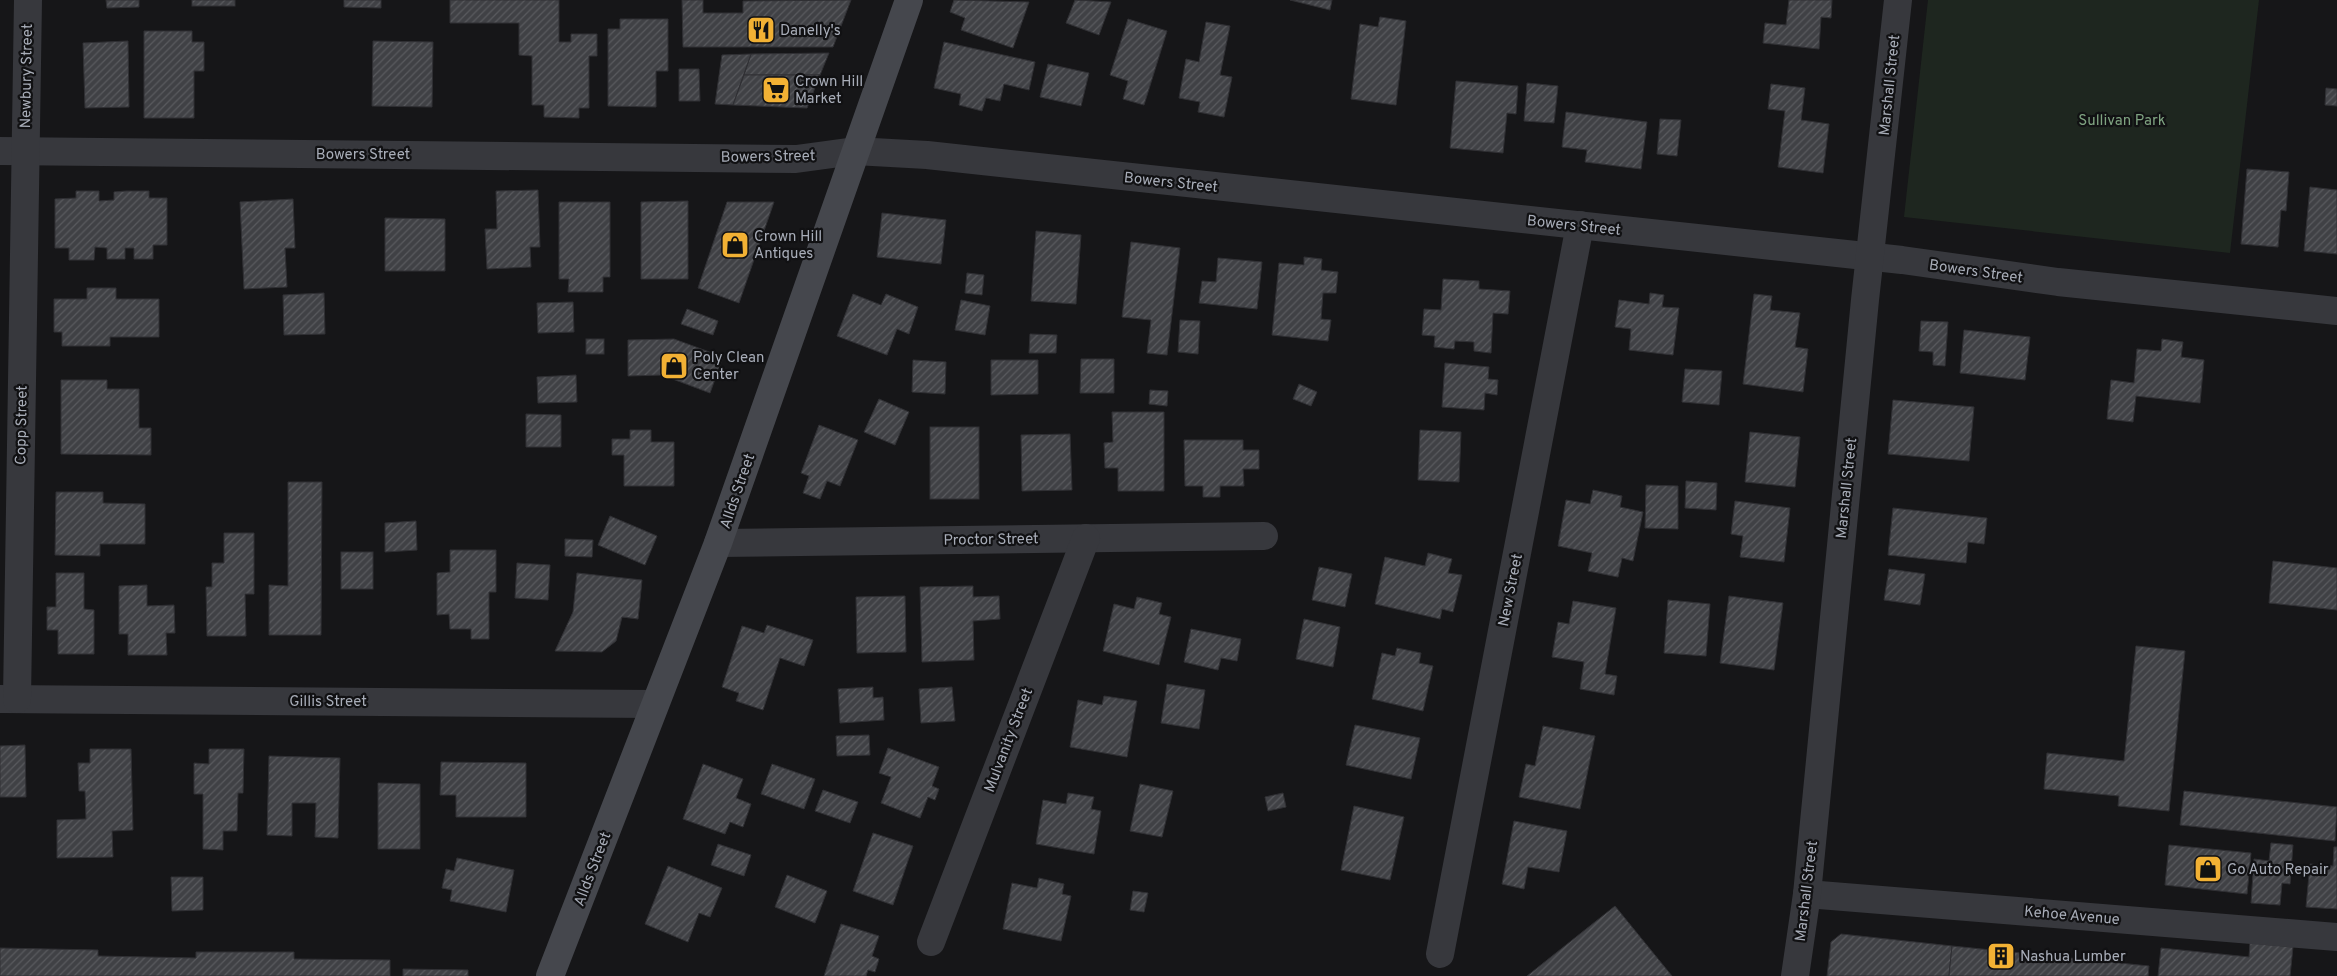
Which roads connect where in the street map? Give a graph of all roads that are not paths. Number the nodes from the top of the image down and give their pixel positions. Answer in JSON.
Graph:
{"nodes":[{"id":1,"x":28,"y":0,"type":"edge"},
{"id":2,"x":909,"y":0,"type":"edge"},
{"id":3,"x":1898,"y":0,"type":"edge"},
{"id":4,"x":12,"y":151,"type":"edge"},
{"id":5,"x":855,"y":151,"type":"junction"},
{"id":6,"x":1580,"y":225,"type":"junction"},
{"id":7,"x":1870,"y":257,"type":"junction"},
{"id":8,"x":2337,"y":311,"type":"edge"},
{"id":9,"x":1264,"y":536,"type":"dead end"},
{"id":10,"x":1086,"y":538,"type":"junction"},
{"id":11,"x":718,"y":543,"type":"junction"},
{"id":12,"x":9,"y":699,"type":"edge"},
{"id":13,"x":655,"y":704,"type":"junction"},
{"id":14,"x":1807,"y":894,"type":"junction"},
{"id":15,"x":2337,"y":937,"type":"edge"},
{"id":16,"x":931,"y":942,"type":"dead end"},
{"id":17,"x":1440,"y":954,"type":"dead end"},
{"id":18,"x":550,"y":976,"type":"edge"},
{"id":19,"x":1795,"y":976,"type":"edge"}],
"edges":[{"from":1,"to":4,"type":"street","name":"Newbury Street"},
{"from":2,"to":5,"type":"street","name":"Allds Street"},
{"from":3,"to":7,"type":"street","name":"Marshall Street"},
{"from":4,"to":5,"type":"street","name":"Bowers Street"},
{"from":4,"to":12,"type":"street","name":"Copp Street"},
{"from":5,"to":6,"type":"street","name":"Bowers Street"},
{"from":5,"to":11,"type":"street","name":"Allds Street"},
{"from":6,"to":7,"type":"street","name":"Bowers Street"},
{"from":6,"to":17,"type":"street","name":"New Street"},
{"from":7,"to":8,"type":"street","name":"Bowers Street"},
{"from":7,"to":14,"type":"street","name":"Marshall Street"},
{"from":9,"to":10,"type":"street","name":"Proctor Street"},
{"from":10,"to":11,"type":"street","name":"Proctor Street"},
{"from":10,"to":16,"type":"street","name":"Mulvanity Street"},
{"from":11,"to":13,"type":"street","name":"Allds Street"},
{"from":12,"to":13,"type":"street","name":"Gillis Street"},
{"from":13,"to":18,"type":"street","name":"Allds Street"},
{"from":14,"to":15,"type":"street","name":"Kehoe Avenue"},
{"from":14,"to":19,"type":"street","name":"Marshall Street"}]}
